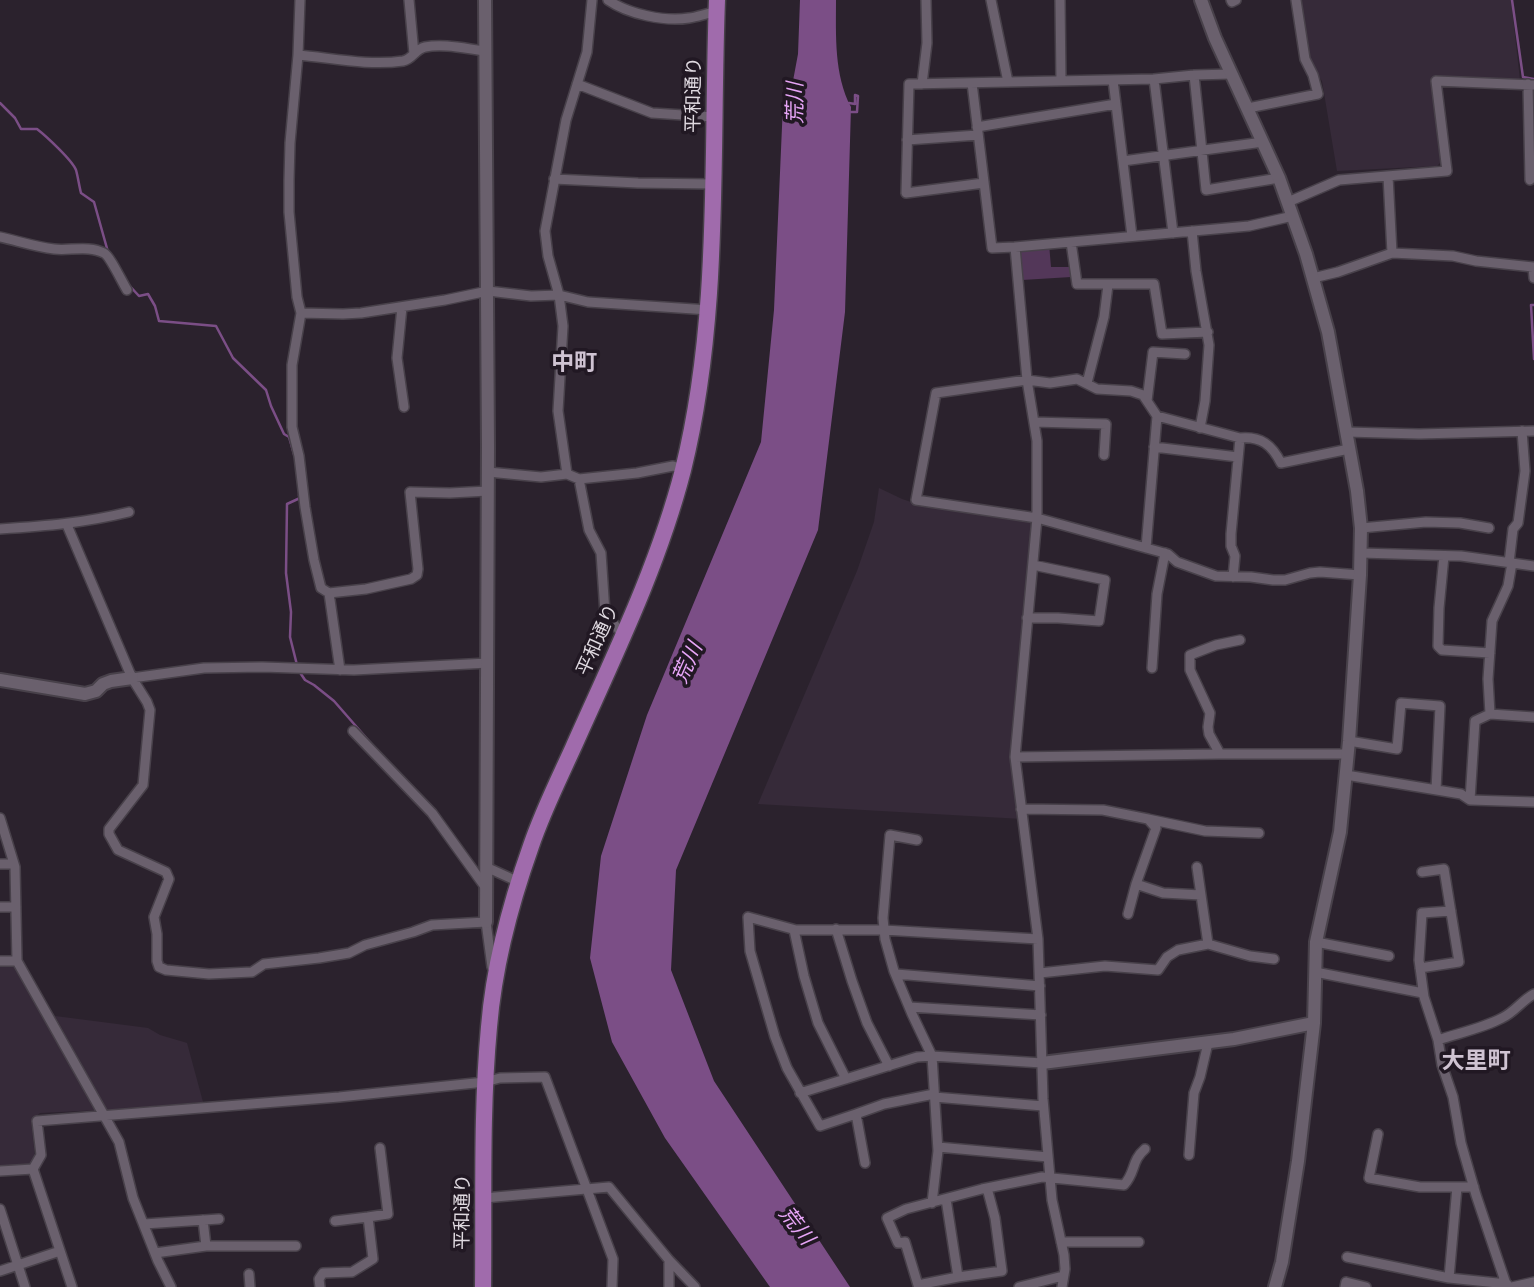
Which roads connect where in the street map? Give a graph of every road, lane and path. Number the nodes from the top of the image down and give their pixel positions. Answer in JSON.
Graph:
{"nodes":[{"id":1,"x":300,"y":0,"type":"edge"},
{"id":2,"x":409,"y":0,"type":"edge"},
{"id":3,"x":485,"y":0,"type":"edge"},
{"id":4,"x":592,"y":0,"type":"edge"},
{"id":5,"x":608,"y":0,"type":"edge"},
{"id":6,"x":926,"y":0,"type":"edge"},
{"id":7,"x":990,"y":0,"type":"edge"},
{"id":8,"x":1060,"y":0,"type":"edge"},
{"id":9,"x":1201,"y":0,"type":"edge"},
{"id":10,"x":1296,"y":0,"type":"edge"},
{"id":11,"x":716,"y":6,"type":"edge"},
{"id":12,"x":486,"y":51,"type":"junction"},
{"id":13,"x":414,"y":54,"type":"junction"},
{"id":14,"x":298,"y":55,"type":"junction"},
{"id":15,"x":1231,"y":74,"type":"junction"},
{"id":16,"x":1194,"y":75,"type":"junction"},
{"id":17,"x":1154,"y":79,"type":"junction"},
{"id":18,"x":1113,"y":80,"type":"junction"},
{"id":19,"x":1061,"y":81,"type":"junction"},
{"id":20,"x":1008,"y":82,"type":"junction"},
{"id":21,"x":972,"y":83,"type":"junction"},
{"id":22,"x":577,"y":84,"type":"junction"},
{"id":23,"x":922,"y":84,"type":"junction"},
{"id":24,"x":1531,"y":85,"type":"edge"},
{"id":25,"x":1116,"y":104,"type":"junction"},
{"id":26,"x":1248,"y":108,"type":"junction"},
{"id":27,"x":715,"y":117,"type":"junction"},
{"id":28,"x":978,"y":131,"type":"junction"},
{"id":29,"x":907,"y":140,"type":"junction"},
{"id":30,"x":1263,"y":142,"type":"junction"},
{"id":31,"x":1202,"y":150,"type":"junction"},
{"id":32,"x":1164,"y":156,"type":"junction"},
{"id":33,"x":1123,"y":161,"type":"junction"},
{"id":34,"x":1388,"y":176,"type":"junction"},
{"id":35,"x":1279,"y":178,"type":"junction"},
{"id":36,"x":554,"y":179,"type":"junction"},
{"id":37,"x":1530,"y":180,"type":"dead end"},
{"id":38,"x":984,"y":183,"type":"junction"},
{"id":39,"x":713,"y":184,"type":"junction"},
{"id":40,"x":1288,"y":202,"type":"junction"},
{"id":41,"x":1293,"y":216,"type":"junction"},
{"id":42,"x":1192,"y":231,"type":"junction"},
{"id":43,"x":1173,"y":233,"type":"junction"},
{"id":44,"x":1132,"y":236,"type":"junction"},
{"id":45,"x":0,"y":237,"type":"edge"},
{"id":46,"x":1071,"y":242,"type":"junction"},
{"id":47,"x":1015,"y":247,"type":"junction"},
{"id":48,"x":1392,"y":253,"type":"junction"},
{"id":49,"x":1313,"y":278,"type":"junction"},
{"id":50,"x":1534,"y":278,"type":"edge"},
{"id":51,"x":1108,"y":285,"type":"junction"},
{"id":52,"x":127,"y":290,"type":"dead end"},
{"id":53,"x":488,"y":291,"type":"junction"},
{"id":54,"x":559,"y":295,"type":"junction"},
{"id":55,"x":402,"y":307,"type":"junction"},
{"id":56,"x":709,"y":310,"type":"junction"},
{"id":57,"x":300,"y":313,"type":"junction"},
{"id":58,"x":1208,"y":332,"type":"junction"},
{"id":59,"x":1185,"y":354,"type":"dead end"},
{"id":60,"x":1027,"y":380,"type":"junction"},
{"id":61,"x":1087,"y":383,"type":"junction"},
{"id":62,"x":1147,"y":401,"type":"junction"},
{"id":63,"x":404,"y":407,"type":"dead end"},
{"id":64,"x":1157,"y":416,"type":"junction"},
{"id":65,"x":1034,"y":422,"type":"junction"},
{"id":66,"x":1200,"y":428,"type":"junction"},
{"id":67,"x":1534,"y":431,"type":"edge"},
{"id":68,"x":1347,"y":432,"type":"junction"},
{"id":69,"x":1522,"y":432,"type":"junction"},
{"id":70,"x":1240,"y":438,"type":"junction"},
{"id":71,"x":1154,"y":447,"type":"junction"},
{"id":72,"x":1349,"y":449,"type":"junction"},
{"id":73,"x":1104,"y":455,"type":"dead end"},
{"id":74,"x":1238,"y":457,"type":"junction"},
{"id":75,"x":683,"y":469,"type":"junction"},
{"id":76,"x":488,"y":472,"type":"junction"},
{"id":77,"x":567,"y":474,"type":"junction"},
{"id":78,"x":579,"y":479,"type":"junction"},
{"id":79,"x":488,"y":491,"type":"junction"},
{"id":80,"x":129,"y":512,"type":"dead end"},
{"id":81,"x":1037,"y":518,"type":"junction"},
{"id":82,"x":68,"y":524,"type":"junction"},
{"id":83,"x":1361,"y":528,"type":"junction"},
{"id":84,"x":1489,"y":528,"type":"dead end"},
{"id":85,"x":0,"y":529,"type":"edge"},
{"id":86,"x":1146,"y":548,"type":"junction"},
{"id":87,"x":1165,"y":553,"type":"junction"},
{"id":88,"x":1361,"y":553,"type":"junction"},
{"id":89,"x":1444,"y":556,"type":"junction"},
{"id":90,"x":1510,"y":563,"type":"junction"},
{"id":91,"x":1033,"y":565,"type":"junction"},
{"id":92,"x":1534,"y":566,"type":"edge"},
{"id":93,"x":1360,"y":576,"type":"junction"},
{"id":94,"x":1233,"y":577,"type":"junction"},
{"id":95,"x":329,"y":593,"type":"junction"},
{"id":96,"x":1027,"y":618,"type":"junction"},
{"id":97,"x":623,"y":635,"type":"junction"},
{"id":98,"x":1240,"y":640,"type":"dead end"},
{"id":99,"x":1490,"y":653,"type":"junction"},
{"id":100,"x":488,"y":663,"type":"junction"},
{"id":101,"x":1152,"y":668,"type":"dead end"},
{"id":102,"x":340,"y":670,"type":"junction"},
{"id":103,"x":132,"y":678,"type":"junction"},
{"id":104,"x":0,"y":680,"type":"edge"},
{"id":105,"x":1490,"y":715,"type":"junction"},
{"id":106,"x":1534,"y":716,"type":"edge"},
{"id":107,"x":353,"y":731,"type":"dead end"},
{"id":108,"x":1349,"y":741,"type":"junction"},
{"id":109,"x":1220,"y":754,"type":"junction"},
{"id":110,"x":1348,"y":754,"type":"junction"},
{"id":111,"x":1014,"y":757,"type":"junction"},
{"id":112,"x":1346,"y":775,"type":"junction"},
{"id":113,"x":1436,"y":790,"type":"junction"},
{"id":114,"x":1470,"y":800,"type":"junction"},
{"id":115,"x":1534,"y":802,"type":"edge"},
{"id":116,"x":1021,"y":809,"type":"junction"},
{"id":117,"x":0,"y":818,"type":"edge"},
{"id":118,"x":1148,"y":819,"type":"junction"},
{"id":119,"x":1259,"y":833,"type":"dead end"},
{"id":120,"x":917,"y":840,"type":"dead end"},
{"id":121,"x":0,"y":864,"type":"edge"},
{"id":122,"x":14,"y":864,"type":"junction"},
{"id":123,"x":486,"y":867,"type":"junction"},
{"id":124,"x":1198,"y":867,"type":"dead end"},
{"id":125,"x":1422,"y":872,"type":"dead end"},
{"id":126,"x":519,"y":882,"type":"junction"},
{"id":127,"x":1136,"y":884,"type":"junction"},
{"id":128,"x":486,"y":888,"type":"junction"},
{"id":129,"x":1202,"y":895,"type":"junction"},
{"id":130,"x":0,"y":907,"type":"edge"},
{"id":131,"x":16,"y":907,"type":"junction"},
{"id":132,"x":1451,"y":911,"type":"junction"},
{"id":133,"x":1128,"y":914,"type":"dead end"},
{"id":134,"x":486,"y":922,"type":"junction"},
{"id":135,"x":836,"y":929,"type":"junction"},
{"id":136,"x":794,"y":930,"type":"junction"},
{"id":137,"x":884,"y":930,"type":"junction"},
{"id":138,"x":1038,"y":939,"type":"junction"},
{"id":139,"x":1316,"y":942,"type":"junction"},
{"id":140,"x":1209,"y":944,"type":"junction"},
{"id":141,"x":1389,"y":956,"type":"dead end"},
{"id":142,"x":1274,"y":958,"type":"dead end"},
{"id":143,"x":0,"y":961,"type":"edge"},
{"id":144,"x":17,"y":961,"type":"junction"},
{"id":145,"x":1420,"y":968,"type":"junction"},
{"id":146,"x":1315,"y":972,"type":"junction"},
{"id":147,"x":1040,"y":973,"type":"junction"},
{"id":148,"x":896,"y":974,"type":"junction"},
{"id":149,"x":494,"y":982,"type":"junction"},
{"id":150,"x":1040,"y":986,"type":"junction"},
{"id":151,"x":1423,"y":993,"type":"junction"},
{"id":152,"x":1534,"y":995,"type":"edge"},
{"id":153,"x":909,"y":1007,"type":"junction"},
{"id":154,"x":1041,"y":1015,"type":"junction"},
{"id":155,"x":1314,"y":1023,"type":"junction"},
{"id":156,"x":1438,"y":1040,"type":"junction"},
{"id":157,"x":1209,"y":1042,"type":"junction"},
{"id":158,"x":932,"y":1056,"type":"junction"},
{"id":159,"x":1042,"y":1063,"type":"junction"},
{"id":160,"x":889,"y":1066,"type":"junction"},
{"id":161,"x":846,"y":1079,"type":"junction"},
{"id":162,"x":485,"y":1082,"type":"junction"},
{"id":163,"x":800,"y":1093,"type":"junction"},
{"id":164,"x":934,"y":1095,"type":"junction"},
{"id":165,"x":1043,"y":1106,"type":"junction"},
{"id":166,"x":856,"y":1114,"type":"junction"},
{"id":167,"x":106,"y":1116,"type":"junction"},
{"id":168,"x":1378,"y":1134,"type":"dead end"},
{"id":169,"x":937,"y":1147,"type":"junction"},
{"id":170,"x":380,"y":1148,"type":"dead end"},
{"id":171,"x":1144,"y":1149,"type":"dead end"},
{"id":172,"x":1189,"y":1155,"type":"dead end"},
{"id":173,"x":1048,"y":1157,"type":"junction"},
{"id":174,"x":865,"y":1163,"type":"dead end"},
{"id":175,"x":33,"y":1169,"type":"junction"},
{"id":176,"x":0,"y":1171,"type":"edge"},
{"id":177,"x":1049,"y":1179,"type":"junction"},
{"id":178,"x":1457,"y":1187,"type":"junction"},
{"id":179,"x":1474,"y":1187,"type":"junction"},
{"id":180,"x":987,"y":1188,"type":"junction"},
{"id":181,"x":587,"y":1189,"type":"junction"},
{"id":182,"x":484,"y":1198,"type":"junction"},
{"id":183,"x":946,"y":1199,"type":"junction"},
{"id":184,"x":932,"y":1203,"type":"junction"},
{"id":185,"x":0,"y":1209,"type":"edge"},
{"id":186,"x":368,"y":1217,"type":"junction"},
{"id":187,"x":219,"y":1219,"type":"dead end"},
{"id":188,"x":202,"y":1220,"type":"junction"},
{"id":189,"x":335,"y":1221,"type":"dead end"},
{"id":190,"x":144,"y":1224,"type":"junction"},
{"id":191,"x":1061,"y":1242,"type":"junction"},
{"id":192,"x":1139,"y":1242,"type":"dead end"},
{"id":193,"x":296,"y":1246,"type":"dead end"},
{"id":194,"x":206,"y":1247,"type":"junction"},
{"id":195,"x":60,"y":1251,"type":"junction"},
{"id":196,"x":155,"y":1253,"type":"junction"},
{"id":197,"x":1347,"y":1257,"type":"dead end"},
{"id":198,"x":669,"y":1260,"type":"junction"},
{"id":199,"x":18,"y":1266,"type":"junction"},
{"id":200,"x":0,"y":1271,"type":"edge"},
{"id":201,"x":249,"y":1273,"type":"dead end"},
{"id":202,"x":1063,"y":1276,"type":"junction"},
{"id":203,"x":958,"y":1277,"type":"junction"},
{"id":204,"x":1449,"y":1278,"type":"junction"},
{"id":205,"x":1534,"y":1282,"type":"edge"},
{"id":206,"x":1509,"y":1286,"type":"edge"},
{"id":207,"x":25,"y":1287,"type":"edge"},
{"id":208,"x":72,"y":1287,"type":"edge"},
{"id":209,"x":171,"y":1287,"type":"edge"},
{"id":210,"x":250,"y":1287,"type":"edge"},
{"id":211,"x":320,"y":1287,"type":"edge"},
{"id":212,"x":483,"y":1287,"type":"edge"},
{"id":213,"x":612,"y":1287,"type":"edge"},
{"id":214,"x":669,"y":1287,"type":"edge"},
{"id":215,"x":695,"y":1287,"type":"edge"},
{"id":216,"x":1019,"y":1287,"type":"edge"},
{"id":217,"x":1062,"y":1287,"type":"edge"},
{"id":218,"x":1275,"y":1287,"type":"edge"},
{"id":219,"x":1345,"y":1287,"type":"edge"},
{"id":220,"x":1366,"y":1287,"type":"edge"}],
"edges":[{"from":1,"to":14,"type":"street"},
{"from":2,"to":13,"type":"street"},
{"from":3,"to":12,"type":"street"},
{"from":4,"to":22,"type":"street"},
{"from":5,"to":11,"type":"street"},
{"from":6,"to":23,"type":"street"},
{"from":7,"to":20,"type":"street"},
{"from":8,"to":19,"type":"street"},
{"from":9,"to":15,"type":"street"},
{"from":10,"to":26,"type":"street"},
{"from":11,"to":27,"type":"highway","name":"平和通り"},
{"from":12,"to":13,"type":"street"},
{"from":12,"to":53,"type":"street"},
{"from":13,"to":14,"type":"street"},
{"from":14,"to":57,"type":"street"},
{"from":15,"to":16,"type":"street"},
{"from":15,"to":26,"type":"street"},
{"from":16,"to":17,"type":"street"},
{"from":16,"to":31,"type":"street"},
{"from":17,"to":18,"type":"street"},
{"from":17,"to":32,"type":"street"},
{"from":18,"to":19,"type":"street"},
{"from":18,"to":25,"type":"street"},
{"from":19,"to":20,"type":"street"},
{"from":20,"to":21,"type":"street"},
{"from":21,"to":23,"type":"street"},
{"from":21,"to":28,"type":"street"},
{"from":22,"to":27,"type":"street"},
{"from":22,"to":36,"type":"street"},
{"from":23,"to":29,"type":"street"},
{"from":24,"to":34,"type":"street"},
{"from":24,"to":37,"type":"street"},
{"from":25,"to":28,"type":"street"},
{"from":25,"to":33,"type":"street"},
{"from":26,"to":30,"type":"street"},
{"from":27,"to":39,"type":"highway","name":"平和通り"},
{"from":28,"to":29,"type":"street"},
{"from":28,"to":38,"type":"street"},
{"from":29,"to":38,"type":"street"},
{"from":30,"to":31,"type":"street"},
{"from":30,"to":35,"type":"street"},
{"from":31,"to":32,"type":"street"},
{"from":31,"to":35,"type":"street"},
{"from":32,"to":33,"type":"street"},
{"from":32,"to":43,"type":"street"},
{"from":33,"to":44,"type":"street"},
{"from":34,"to":40,"type":"street"},
{"from":34,"to":48,"type":"street"},
{"from":35,"to":40,"type":"street"},
{"from":36,"to":39,"type":"street"},
{"from":36,"to":54,"type":"street"},
{"from":38,"to":47,"type":"street"},
{"from":39,"to":56,"type":"highway","name":"平和通り"},
{"from":40,"to":41,"type":"street"},
{"from":41,"to":42,"type":"street"},
{"from":41,"to":49,"type":"street"},
{"from":42,"to":43,"type":"street"},
{"from":42,"to":58,"type":"street"},
{"from":43,"to":44,"type":"street"},
{"from":44,"to":46,"type":"street"},
{"from":45,"to":52,"type":"street"},
{"from":46,"to":47,"type":"street"},
{"from":46,"to":51,"type":"street"},
{"from":47,"to":60,"type":"street"},
{"from":48,"to":49,"type":"street"},
{"from":48,"to":50,"type":"street"},
{"from":49,"to":68,"type":"street"},
{"from":51,"to":58,"type":"street"},
{"from":51,"to":61,"type":"street"},
{"from":53,"to":54,"type":"street"},
{"from":53,"to":55,"type":"street"},
{"from":53,"to":76,"type":"street"},
{"from":54,"to":56,"type":"street"},
{"from":54,"to":77,"type":"street"},
{"from":55,"to":57,"type":"street"},
{"from":55,"to":63,"type":"street"},
{"from":56,"to":75,"type":"highway","name":"平和通り"},
{"from":57,"to":95,"type":"street"},
{"from":58,"to":66,"type":"street"},
{"from":59,"to":62,"type":"street"},
{"from":60,"to":61,"type":"street"},
{"from":60,"to":65,"type":"street"},
{"from":60,"to":81,"type":"street"},
{"from":61,"to":62,"type":"street"},
{"from":62,"to":64,"type":"street"},
{"from":64,"to":66,"type":"street"},
{"from":64,"to":71,"type":"street"},
{"from":65,"to":73,"type":"street"},
{"from":65,"to":81,"type":"street"},
{"from":66,"to":70,"type":"street"},
{"from":67,"to":69,"type":"street"},
{"from":68,"to":69,"type":"street"},
{"from":68,"to":72,"type":"street"},
{"from":69,"to":90,"type":"street"},
{"from":70,"to":72,"type":"street"},
{"from":70,"to":74,"type":"street"},
{"from":71,"to":74,"type":"street"},
{"from":71,"to":86,"type":"street"},
{"from":72,"to":83,"type":"street"},
{"from":74,"to":94,"type":"street"},
{"from":75,"to":78,"type":"street"},
{"from":75,"to":97,"type":"highway","name":"平和通り"},
{"from":76,"to":77,"type":"street"},
{"from":76,"to":79,"type":"street"},
{"from":77,"to":78,"type":"street"},
{"from":78,"to":97,"type":"street"},
{"from":79,"to":95,"type":"street"},
{"from":79,"to":100,"type":"street"},
{"from":80,"to":82,"type":"street"},
{"from":81,"to":86,"type":"street"},
{"from":81,"to":91,"type":"street"},
{"from":82,"to":85,"type":"street"},
{"from":82,"to":103,"type":"street"},
{"from":83,"to":84,"type":"street"},
{"from":83,"to":88,"type":"street"},
{"from":86,"to":87,"type":"street"},
{"from":87,"to":94,"type":"street"},
{"from":87,"to":101,"type":"street"},
{"from":88,"to":89,"type":"street"},
{"from":88,"to":93,"type":"street"},
{"from":89,"to":90,"type":"street"},
{"from":89,"to":99,"type":"street"},
{"from":90,"to":92,"type":"street"},
{"from":90,"to":99,"type":"street"},
{"from":91,"to":96,"type":"street"},
{"from":91,"to":96,"type":"street"},
{"from":93,"to":94,"type":"street"},
{"from":93,"to":108,"type":"street"},
{"from":95,"to":102,"type":"street"},
{"from":96,"to":111,"type":"street"},
{"from":97,"to":126,"type":"highway","name":"平和通り"},
{"from":98,"to":109,"type":"street"},
{"from":99,"to":105,"type":"street"},
{"from":100,"to":102,"type":"street"},
{"from":100,"to":123,"type":"street"},
{"from":102,"to":103,"type":"street"},
{"from":103,"to":104,"type":"street"},
{"from":103,"to":134,"type":"street"},
{"from":105,"to":106,"type":"street"},
{"from":105,"to":114,"type":"street"},
{"from":107,"to":128,"type":"street"},
{"from":108,"to":110,"type":"street"},
{"from":108,"to":113,"type":"street"},
{"from":109,"to":110,"type":"street"},
{"from":109,"to":111,"type":"street"},
{"from":110,"to":112,"type":"street"},
{"from":111,"to":116,"type":"street"},
{"from":112,"to":113,"type":"street"},
{"from":112,"to":139,"type":"street"},
{"from":113,"to":114,"type":"street"},
{"from":114,"to":115,"type":"street"},
{"from":116,"to":118,"type":"street"},
{"from":116,"to":138,"type":"street"},
{"from":117,"to":122,"type":"street"},
{"from":118,"to":119,"type":"street"},
{"from":118,"to":127,"type":"street"},
{"from":120,"to":137,"type":"street"},
{"from":121,"to":122,"type":"street"},
{"from":122,"to":131,"type":"street"},
{"from":123,"to":126,"type":"street"},
{"from":123,"to":128,"type":"street"},
{"from":124,"to":129,"type":"street"},
{"from":125,"to":132,"type":"street"},
{"from":126,"to":149,"type":"highway","name":"平和通り"},
{"from":127,"to":129,"type":"street"},
{"from":127,"to":133,"type":"street"},
{"from":128,"to":134,"type":"street"},
{"from":129,"to":140,"type":"street"},
{"from":130,"to":131,"type":"street"},
{"from":131,"to":144,"type":"street"},
{"from":132,"to":145,"type":"street"},
{"from":132,"to":145,"type":"street"},
{"from":134,"to":149,"type":"street"},
{"from":135,"to":136,"type":"street"},
{"from":135,"to":137,"type":"street"},
{"from":135,"to":160,"type":"street"},
{"from":136,"to":161,"type":"street"},
{"from":136,"to":163,"type":"street"},
{"from":137,"to":138,"type":"street"},
{"from":137,"to":148,"type":"street"},
{"from":138,"to":147,"type":"street"},
{"from":139,"to":141,"type":"street"},
{"from":139,"to":146,"type":"street"},
{"from":140,"to":142,"type":"street"},
{"from":140,"to":147,"type":"street"},
{"from":143,"to":144,"type":"street"},
{"from":144,"to":167,"type":"street"},
{"from":145,"to":151,"type":"street"},
{"from":146,"to":151,"type":"street"},
{"from":146,"to":155,"type":"street"},
{"from":147,"to":150,"type":"street"},
{"from":148,"to":150,"type":"street"},
{"from":148,"to":153,"type":"street"},
{"from":149,"to":162,"type":"highway","name":"平和通り"},
{"from":150,"to":154,"type":"street"},
{"from":151,"to":156,"type":"street"},
{"from":152,"to":156,"type":"street"},
{"from":153,"to":154,"type":"street"},
{"from":153,"to":158,"type":"street"},
{"from":154,"to":159,"type":"street"},
{"from":155,"to":157,"type":"street"},
{"from":155,"to":218,"type":"street"},
{"from":156,"to":179,"type":"street"},
{"from":157,"to":159,"type":"street"},
{"from":157,"to":172,"type":"street"},
{"from":158,"to":159,"type":"street"},
{"from":158,"to":160,"type":"street"},
{"from":158,"to":164,"type":"street"},
{"from":159,"to":165,"type":"street"},
{"from":160,"to":161,"type":"street"},
{"from":161,"to":163,"type":"street"},
{"from":162,"to":167,"type":"street"},
{"from":162,"to":181,"type":"street"},
{"from":162,"to":182,"type":"highway","name":"平和通り"},
{"from":163,"to":166,"type":"street"},
{"from":164,"to":165,"type":"street"},
{"from":164,"to":166,"type":"street"},
{"from":164,"to":169,"type":"street"},
{"from":165,"to":173,"type":"street"},
{"from":166,"to":174,"type":"street"},
{"from":167,"to":175,"type":"street"},
{"from":167,"to":190,"type":"street"},
{"from":168,"to":178,"type":"street"},
{"from":169,"to":173,"type":"street"},
{"from":169,"to":184,"type":"street"},
{"from":170,"to":186,"type":"street"},
{"from":171,"to":177,"type":"street"},
{"from":173,"to":177,"type":"street"},
{"from":175,"to":176,"type":"street"},
{"from":175,"to":195,"type":"street"},
{"from":177,"to":180,"type":"street"},
{"from":177,"to":191,"type":"street"},
{"from":178,"to":179,"type":"street"},
{"from":178,"to":204,"type":"street"},
{"from":179,"to":206,"type":"street"},
{"from":180,"to":183,"type":"street"},
{"from":180,"to":203,"type":"street"},
{"from":181,"to":182,"type":"street"},
{"from":181,"to":198,"type":"street"},
{"from":181,"to":213,"type":"street"},
{"from":182,"to":212,"type":"highway","name":"平和通り"},
{"from":183,"to":184,"type":"street"},
{"from":183,"to":203,"type":"street"},
{"from":184,"to":203,"type":"street"},
{"from":185,"to":199,"type":"street"},
{"from":186,"to":189,"type":"street"},
{"from":186,"to":211,"type":"street"},
{"from":187,"to":188,"type":"street"},
{"from":188,"to":190,"type":"street"},
{"from":188,"to":194,"type":"street"},
{"from":190,"to":196,"type":"street"},
{"from":191,"to":192,"type":"street"},
{"from":191,"to":202,"type":"street"},
{"from":193,"to":194,"type":"street"},
{"from":194,"to":196,"type":"street"},
{"from":195,"to":199,"type":"street"},
{"from":195,"to":208,"type":"street"},
{"from":196,"to":209,"type":"street"},
{"from":197,"to":204,"type":"street"},
{"from":198,"to":214,"type":"street"},
{"from":198,"to":215,"type":"street"},
{"from":199,"to":200,"type":"street"},
{"from":199,"to":207,"type":"street"},
{"from":201,"to":210,"type":"street"},
{"from":202,"to":216,"type":"street"},
{"from":202,"to":217,"type":"street"},
{"from":204,"to":206,"type":"street"},
{"from":205,"to":206,"type":"street"},
{"from":219,"to":220,"type":"street"}]}
